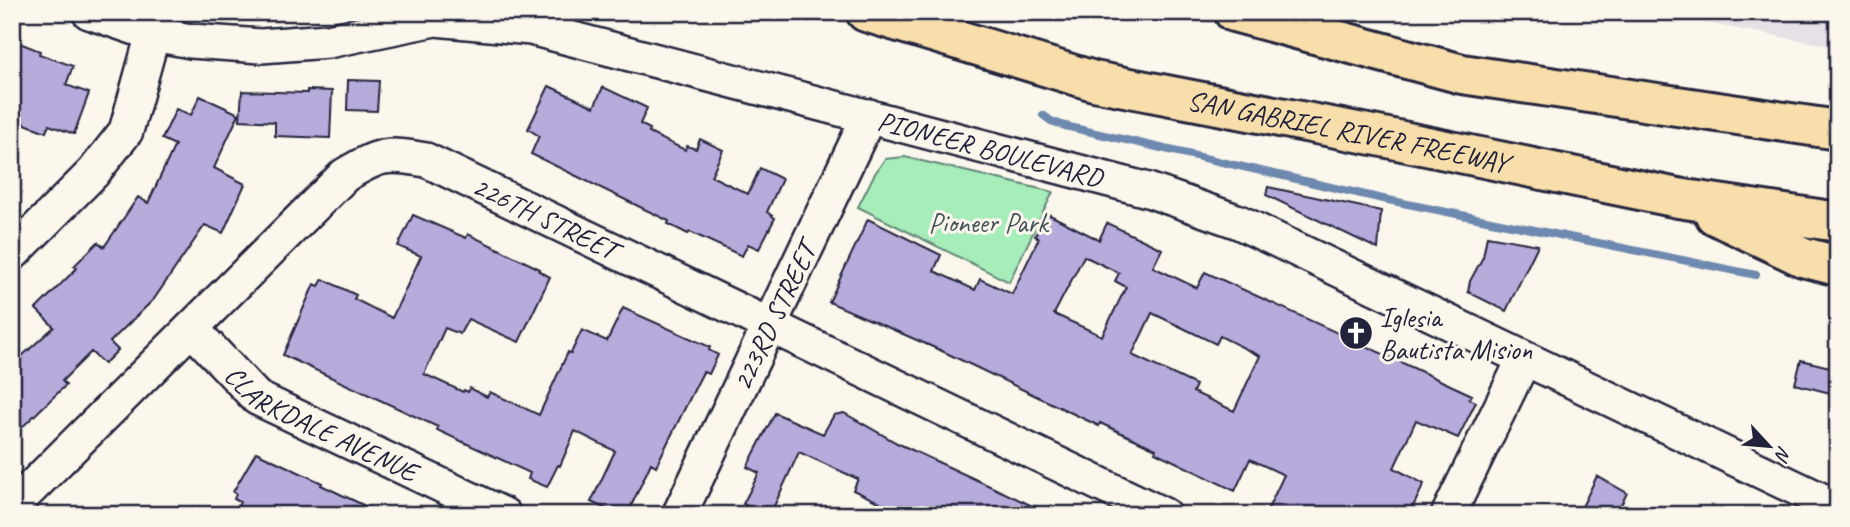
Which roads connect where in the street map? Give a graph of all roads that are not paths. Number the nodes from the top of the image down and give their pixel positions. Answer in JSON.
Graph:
{"nodes":[{"id":1,"x":89,"y":12,"type":"edge"},
{"id":2,"x":866,"y":12,"type":"edge"},
{"id":3,"x":1234,"y":12,"type":"edge"},
{"id":4,"x":153,"y":33,"type":"junction"},
{"id":5,"x":869,"y":116,"type":"junction"},
{"id":6,"x":1838,"y":130,"type":"edge"},
{"id":7,"x":1678,"y":198,"type":"junction"},
{"id":8,"x":1838,"y":222,"type":"edge"},
{"id":9,"x":12,"y":254,"type":"edge"},
{"id":10,"x":1838,"y":266,"type":"edge"},
{"id":11,"x":770,"y":325,"type":"junction"},
{"id":12,"x":192,"y":329,"type":"junction"},
{"id":13,"x":1524,"y":359,"type":"junction"},
{"id":14,"x":12,"y":507,"type":"edge"},
{"id":15,"x":1838,"y":508,"type":"edge"},
{"id":16,"x":504,"y":515,"type":"edge"},
{"id":17,"x":679,"y":515,"type":"edge"},
{"id":18,"x":1164,"y":515,"type":"edge"},
{"id":19,"x":1448,"y":515,"type":"edge"}],
"edges":[{"from":1,"to":4,"type":"street","name":"PIONEER BOULEVARD"},
{"from":2,"to":7,"type":"highway","name":"SAN GABRIEL RIVER FREEWAY"},
{"from":3,"to":6,"type":"highway"},
{"from":4,"to":5,"type":"street","name":"PIONEER BOULEVARD"},
{"from":4,"to":9,"type":"street"},
{"from":5,"to":11,"type":"street","name":"223RD STREET"},
{"from":5,"to":13,"type":"street","name":"PIONEER BOULEVARD"},
{"from":7,"to":8,"type":"highway","name":"SAN GABRIEL RIVER FREEWAY"},
{"from":7,"to":10,"type":"highway"},
{"from":11,"to":12,"type":"street","name":"226TH STREET"},
{"from":11,"to":17,"type":"street","name":"223RD STREET"},
{"from":11,"to":18,"type":"street","name":"226TH STREET"},
{"from":12,"to":14,"type":"street","name":"226TH STREET"},
{"from":12,"to":16,"type":"street","name":"CLARKDALE AVENUE"},
{"from":13,"to":15,"type":"street","name":"PIONEER BOULEVARD"},
{"from":13,"to":19,"type":"street"}]}
